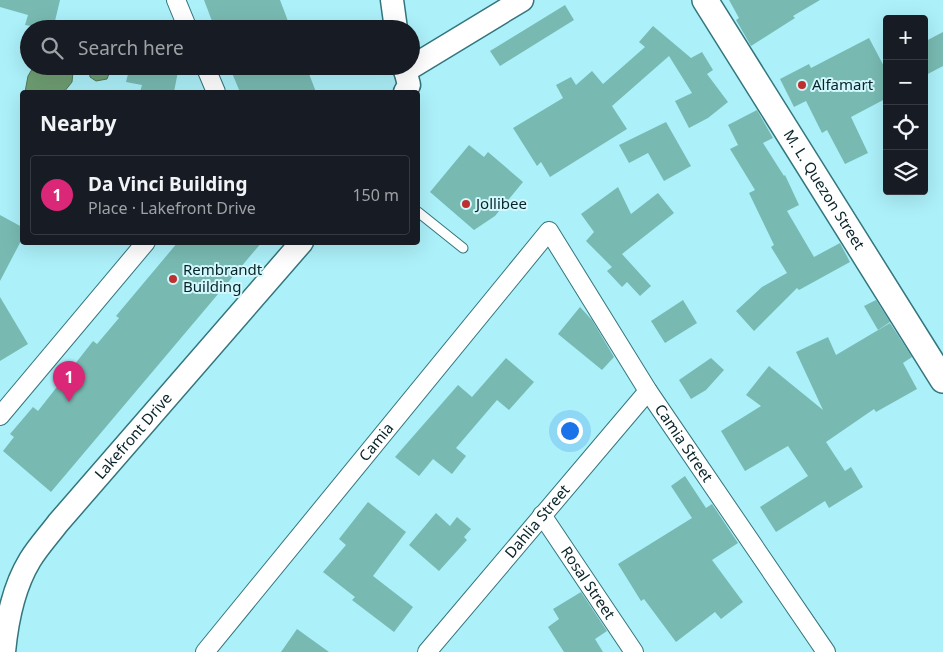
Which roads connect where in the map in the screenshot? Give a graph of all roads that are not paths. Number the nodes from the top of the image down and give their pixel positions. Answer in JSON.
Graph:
{"nodes":[{"id":1,"x":176,"y":0,"type":"edge"},
{"id":2,"x":392,"y":0,"type":"edge"},
{"id":3,"x":522,"y":0,"type":"edge"},
{"id":4,"x":705,"y":0,"type":"edge"},
{"id":5,"x":184,"y":20,"type":"edge"},
{"id":6,"x":395,"y":20,"type":"edge"},
{"id":7,"x":420,"y":67,"type":"edge"},
{"id":8,"x":209,"y":75,"type":"edge"},
{"id":9,"x":215,"y":90,"type":"edge"},
{"id":10,"x":420,"y":214,"type":"edge"},
{"id":11,"x":548,"y":231,"type":"joint"},
{"id":12,"x":143,"y":245,"type":"edge"},
{"id":13,"x":299,"y":245,"type":"edge"},
{"id":14,"x":462,"y":248,"type":"dead end"},
{"id":15,"x":943,"y":380,"type":"edge"},
{"id":16,"x":648,"y":391,"type":"junction"},
{"id":17,"x":3,"y":408,"type":"edge"},
{"id":18,"x":542,"y":514,"type":"junction"},
{"id":19,"x":431,"y":650,"type":"edge"},
{"id":20,"x":4,"y":652,"type":"edge"},
{"id":21,"x":204,"y":652,"type":"edge"},
{"id":22,"x":634,"y":652,"type":"edge"},
{"id":23,"x":826,"y":652,"type":"edge"}],
"edges":[{"from":1,"to":5,"type":"street"},
{"from":2,"to":6,"type":"street"},
{"from":3,"to":7,"type":"street"},
{"from":4,"to":15,"type":"main road","name":"M. L. Quezon Street"},
{"from":8,"to":9,"type":"street"},
{"from":10,"to":14,"type":"lane"},
{"from":11,"to":16,"type":"street","name":"Camia Street"},
{"from":11,"to":21,"type":"street","name":"Camia"},
{"from":12,"to":17,"type":"street"},
{"from":13,"to":20,"type":"street","name":"Lakefront Drive"},
{"from":16,"to":18,"type":"street","name":"Dahlia Street"},
{"from":16,"to":23,"type":"street","name":"Camia Street"},
{"from":18,"to":19,"type":"street","name":"Dahlia Street"},
{"from":18,"to":22,"type":"street","name":"Rosal Street"}]}
